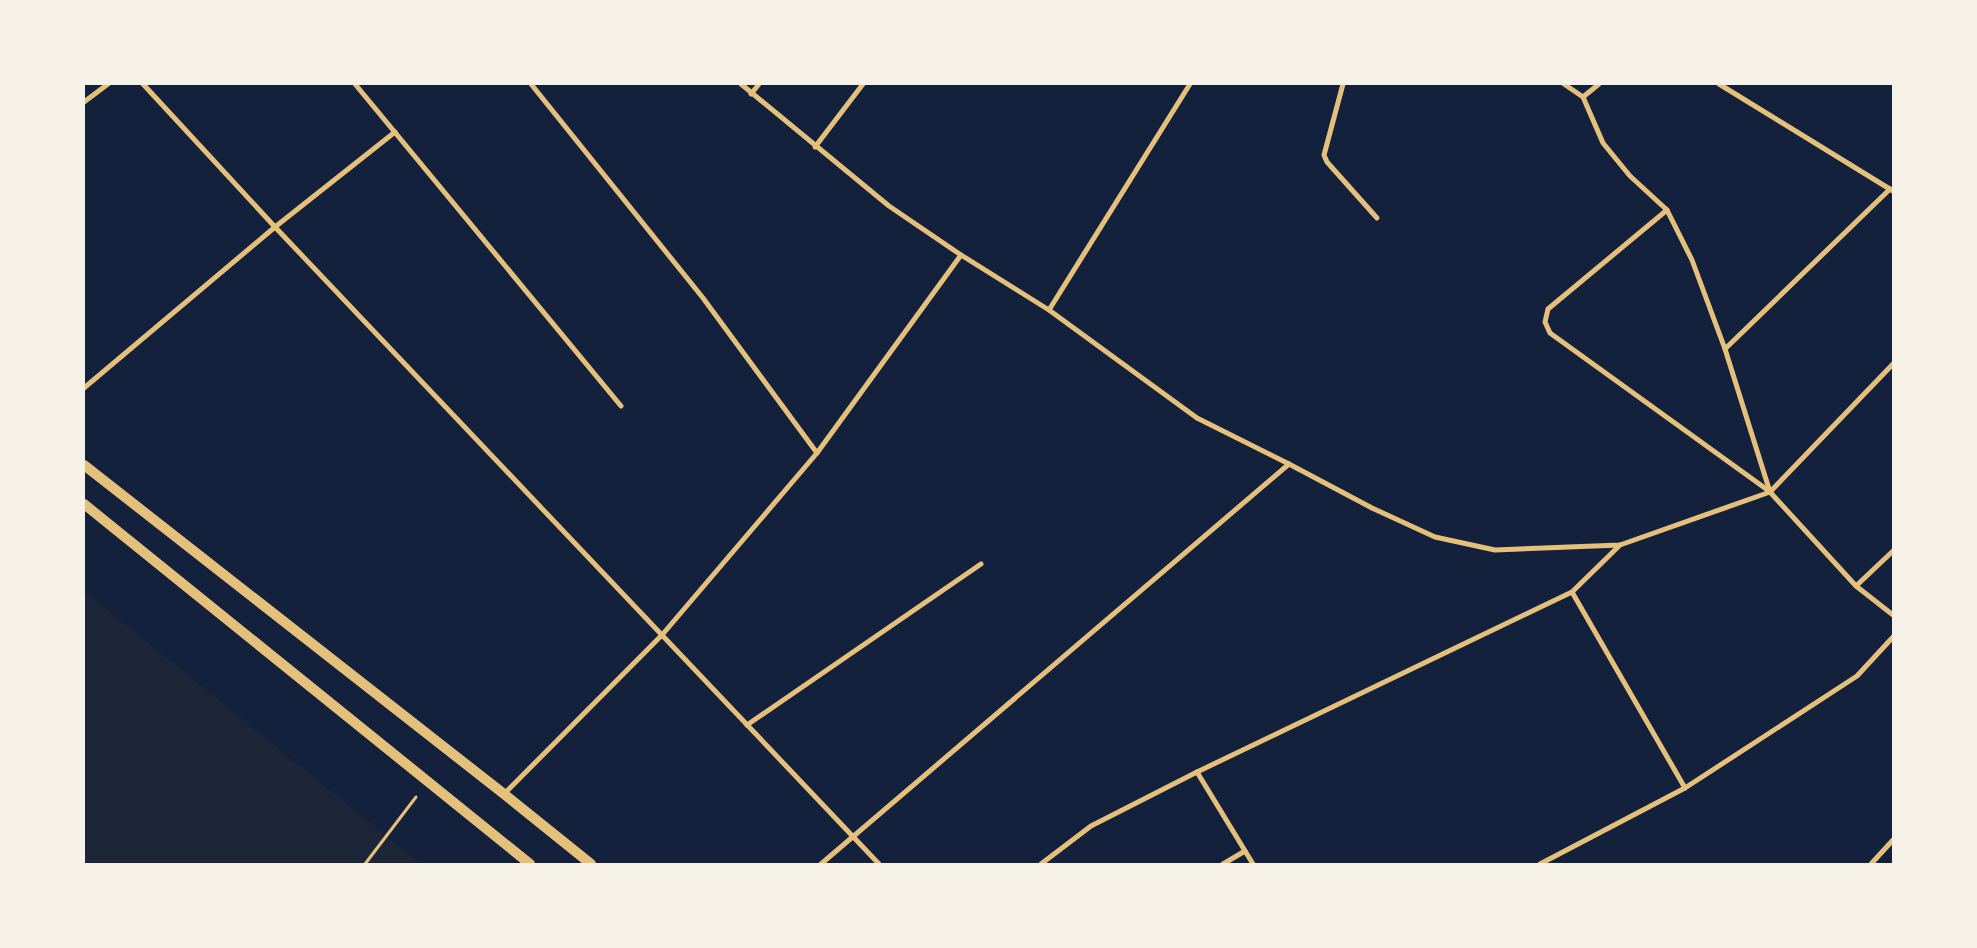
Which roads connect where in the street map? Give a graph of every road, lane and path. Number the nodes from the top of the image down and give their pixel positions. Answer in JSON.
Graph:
{"nodes":[{"id":1,"x":108,"y":84,"type":"edge"},
{"id":2,"x":143,"y":84,"type":"edge"},
{"id":3,"x":355,"y":84,"type":"edge"},
{"id":4,"x":531,"y":84,"type":"edge"},
{"id":5,"x":741,"y":84,"type":"edge"},
{"id":6,"x":759,"y":84,"type":"edge"},
{"id":7,"x":863,"y":84,"type":"edge"},
{"id":8,"x":1190,"y":84,"type":"edge"},
{"id":9,"x":1344,"y":84,"type":"edge"},
{"id":10,"x":1564,"y":84,"type":"edge"},
{"id":11,"x":1599,"y":84,"type":"edge"},
{"id":12,"x":1718,"y":84,"type":"edge"},
{"id":13,"x":751,"y":94,"type":"junction"},
{"id":14,"x":1583,"y":97,"type":"junction"},
{"id":15,"x":84,"y":102,"type":"edge"},
{"id":16,"x":395,"y":132,"type":"junction"},
{"id":17,"x":815,"y":147,"type":"junction"},
{"id":18,"x":1891,"y":190,"type":"edge"},
{"id":19,"x":1666,"y":210,"type":"junction"},
{"id":20,"x":1377,"y":218,"type":"dead end"},
{"id":21,"x":275,"y":227,"type":"junction"},
{"id":22,"x":961,"y":255,"type":"junction"},
{"id":23,"x":1049,"y":310,"type":"junction"},
{"id":24,"x":1725,"y":349,"type":"junction"},
{"id":25,"x":1893,"y":364,"type":"edge"},
{"id":26,"x":84,"y":388,"type":"edge"},
{"id":27,"x":621,"y":406,"type":"dead end"},
{"id":28,"x":817,"y":452,"type":"junction"},
{"id":29,"x":1289,"y":464,"type":"junction"},
{"id":30,"x":84,"y":465,"type":"edge"},
{"id":31,"x":1770,"y":492,"type":"junction"},
{"id":32,"x":84,"y":504,"type":"edge"},
{"id":33,"x":1620,"y":545,"type":"junction"},
{"id":34,"x":1893,"y":551,"type":"edge"},
{"id":35,"x":981,"y":564,"type":"dead end"},
{"id":36,"x":1856,"y":586,"type":"junction"},
{"id":37,"x":1572,"y":592,"type":"junction"},
{"id":38,"x":1893,"y":615,"type":"edge"},
{"id":39,"x":662,"y":635,"type":"junction"},
{"id":40,"x":1893,"y":637,"type":"edge"},
{"id":41,"x":747,"y":725,"type":"junction"},
{"id":42,"x":1197,"y":772,"type":"junction"},
{"id":43,"x":427,"y":782,"type":"junction"},
{"id":44,"x":1685,"y":788,"type":"junction"},
{"id":45,"x":504,"y":794,"type":"junction"},
{"id":46,"x":854,"y":838,"type":"junction"},
{"id":47,"x":1893,"y":840,"type":"edge"},
{"id":48,"x":1245,"y":851,"type":"junction"},
{"id":49,"x":366,"y":864,"type":"edge"},
{"id":50,"x":530,"y":864,"type":"edge"},
{"id":51,"x":591,"y":864,"type":"edge"},
{"id":52,"x":822,"y":864,"type":"edge"},
{"id":53,"x":879,"y":864,"type":"edge"},
{"id":54,"x":1041,"y":864,"type":"edge"},
{"id":55,"x":1223,"y":864,"type":"edge"},
{"id":56,"x":1253,"y":864,"type":"edge"},
{"id":57,"x":1540,"y":864,"type":"edge"},
{"id":58,"x":1871,"y":864,"type":"edge"}],
"edges":[{"from":1,"to":15,"type":"street"},
{"from":2,"to":21,"type":"street"},
{"from":3,"to":16,"type":"street"},
{"from":4,"to":28,"type":"street"},
{"from":5,"to":13,"type":"street"},
{"from":6,"to":13,"type":"street"},
{"from":7,"to":17,"type":"street"},
{"from":8,"to":23,"type":"street"},
{"from":9,"to":20,"type":"street"},
{"from":10,"to":14,"type":"street"},
{"from":11,"to":14,"type":"street"},
{"from":12,"to":18,"type":"street"},
{"from":13,"to":17,"type":"street"},
{"from":14,"to":19,"type":"street"},
{"from":16,"to":21,"type":"street"},
{"from":16,"to":27,"type":"street"},
{"from":17,"to":22,"type":"street"},
{"from":18,"to":24,"type":"street"},
{"from":19,"to":24,"type":"street"},
{"from":19,"to":31,"type":"street"},
{"from":21,"to":26,"type":"street"},
{"from":21,"to":39,"type":"street"},
{"from":22,"to":23,"type":"street"},
{"from":22,"to":28,"type":"street"},
{"from":23,"to":29,"type":"street"},
{"from":24,"to":31,"type":"street"},
{"from":25,"to":31,"type":"street"},
{"from":28,"to":39,"type":"street"},
{"from":29,"to":33,"type":"street"},
{"from":29,"to":46,"type":"street"},
{"from":30,"to":45,"type":"main road"},
{"from":31,"to":33,"type":"street"},
{"from":31,"to":36,"type":"street"},
{"from":32,"to":43,"type":"main road"},
{"from":33,"to":37,"type":"street"},
{"from":34,"to":36,"type":"street"},
{"from":35,"to":41,"type":"street"},
{"from":36,"to":38,"type":"street"},
{"from":37,"to":42,"type":"street"},
{"from":37,"to":44,"type":"street"},
{"from":39,"to":41,"type":"street"},
{"from":39,"to":45,"type":"street"},
{"from":40,"to":44,"type":"street"},
{"from":41,"to":46,"type":"street"},
{"from":42,"to":48,"type":"street"},
{"from":42,"to":54,"type":"street"},
{"from":43,"to":49,"type":"path"},
{"from":43,"to":50,"type":"main road"},
{"from":44,"to":57,"type":"street"},
{"from":45,"to":51,"type":"main road"},
{"from":46,"to":52,"type":"street"},
{"from":46,"to":53,"type":"street"},
{"from":47,"to":58,"type":"street"},
{"from":48,"to":55,"type":"street"},
{"from":48,"to":56,"type":"street"}]}
